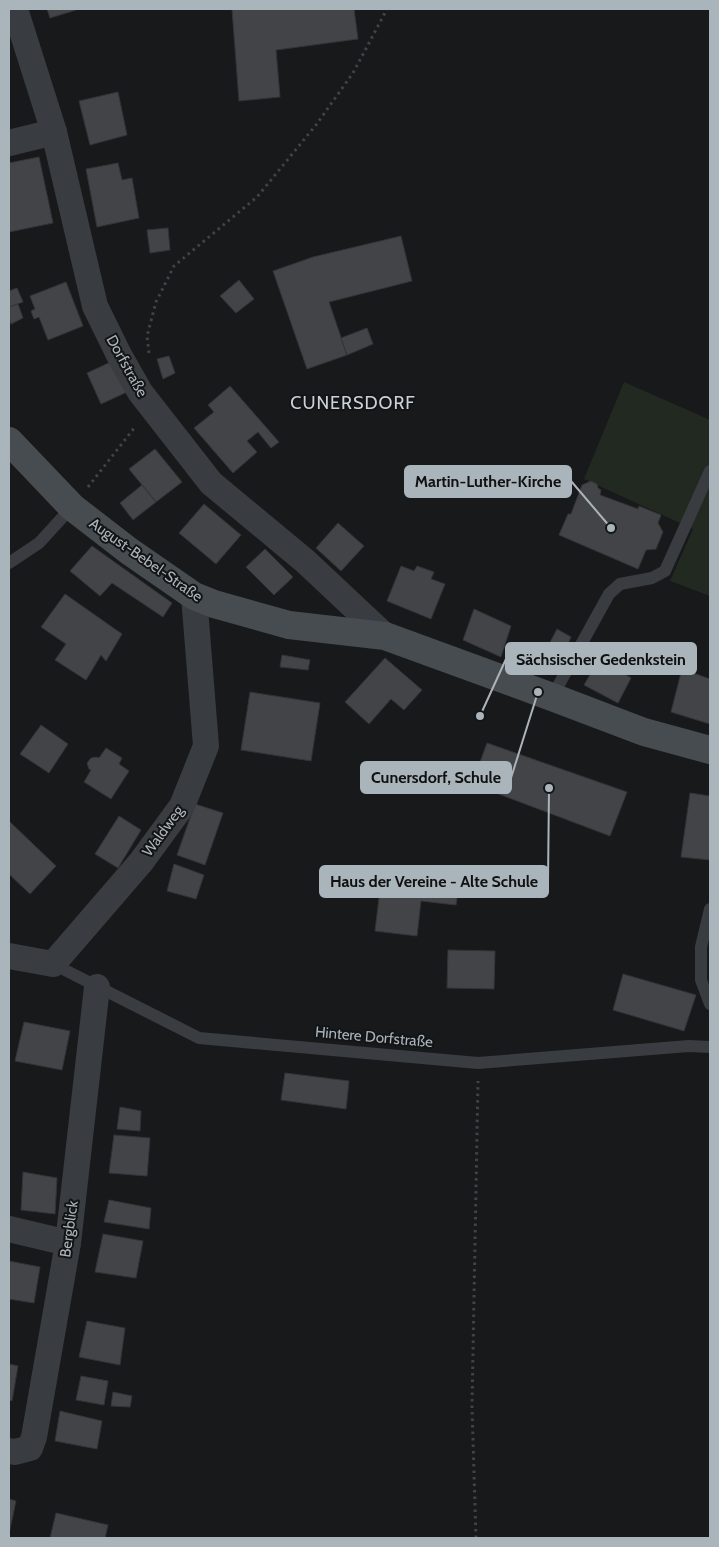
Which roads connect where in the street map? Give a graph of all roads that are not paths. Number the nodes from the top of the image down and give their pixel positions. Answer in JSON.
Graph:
{"nodes":[{"id":1,"x":15,"y":9,"type":"edge"},
{"id":2,"x":54,"y":132,"type":"junction"},
{"id":3,"x":9,"y":143,"type":"edge"},
{"id":4,"x":9,"y":441,"type":"edge"},
{"id":5,"x":710,"y":471,"type":"edge"},
{"id":6,"x":72,"y":507,"type":"junction"},
{"id":7,"x":9,"y":563,"type":"edge"},
{"id":8,"x":194,"y":596,"type":"junction"},
{"id":9,"x":385,"y":636,"type":"junction"},
{"id":10,"x":552,"y":697,"type":"junction"},
{"id":11,"x":710,"y":750,"type":"edge"},
{"id":12,"x":710,"y":909,"type":"edge"},
{"id":13,"x":9,"y":956,"type":"edge"},
{"id":14,"x":52,"y":964,"type":"junction"},
{"id":15,"x":97,"y":987,"type":"junction"},
{"id":16,"x":710,"y":1004,"type":"edge"},
{"id":17,"x":710,"y":1047,"type":"edge"},
{"id":18,"x":9,"y":1230,"type":"edge"},
{"id":19,"x":68,"y":1243,"type":"junction"},
{"id":20,"x":9,"y":1451,"type":"edge"}],
"edges":[{"from":1,"to":2,"type":"street","name":"Dorfstraße"},
{"from":2,"to":3,"type":"street"},
{"from":2,"to":9,"type":"street","name":"Dorfstraße"},
{"from":4,"to":6,"type":"main road","name":"August-Bebel-Straße"},
{"from":5,"to":10,"type":"lane"},
{"from":6,"to":7,"type":"lane"},
{"from":6,"to":8,"type":"main road","name":"August-Bebel-Straße"},
{"from":8,"to":9,"type":"main road","name":"August-Bebel-Straße"},
{"from":8,"to":14,"type":"street","name":"Waldweg"},
{"from":9,"to":10,"type":"main road","name":"August-Bebel-Straße"},
{"from":10,"to":11,"type":"main road","name":"August-Bebel-Straße"},
{"from":12,"to":16,"type":"lane"},
{"from":13,"to":14,"type":"street"},
{"from":14,"to":15,"type":"lane","name":"Hintere Dorfstraße"},
{"from":15,"to":17,"type":"lane","name":"Hintere Dorfstraße"},
{"from":15,"to":19,"type":"street","name":"Bergblick"},
{"from":18,"to":19,"type":"street"},
{"from":19,"to":20,"type":"street","name":"Bergblick"}]}
